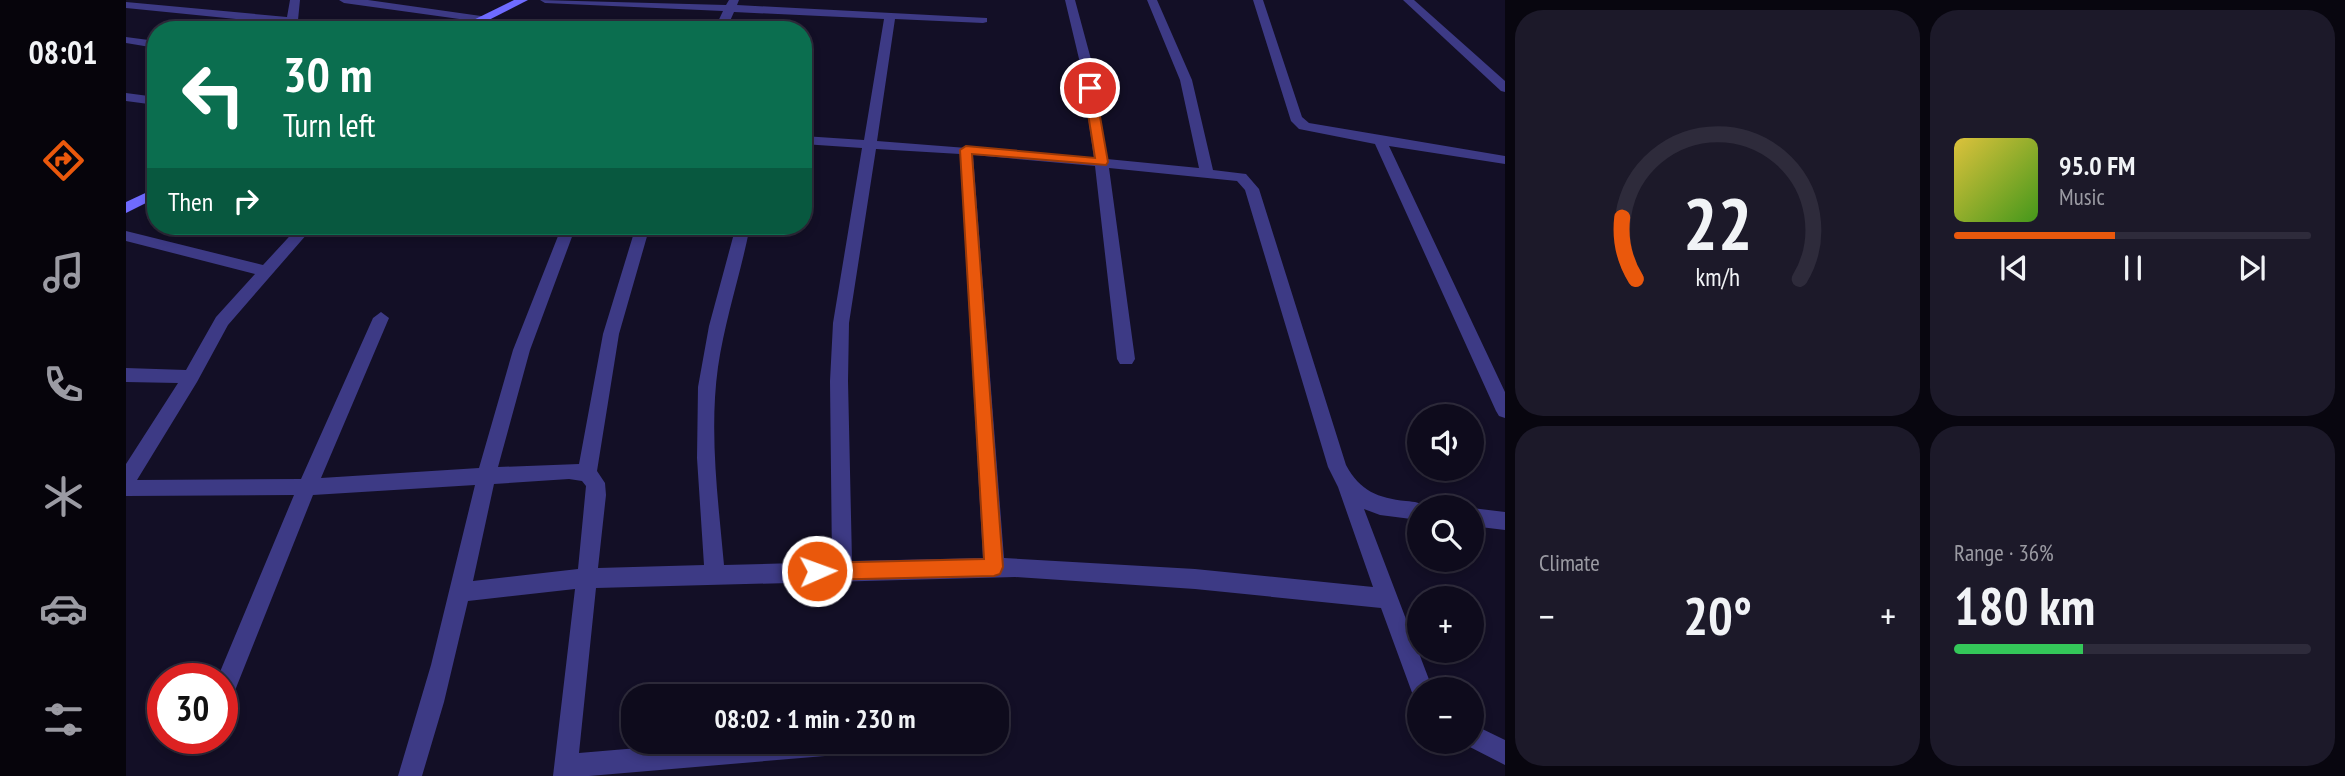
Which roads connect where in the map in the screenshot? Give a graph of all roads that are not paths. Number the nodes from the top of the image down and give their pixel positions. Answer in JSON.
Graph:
{"nodes":[{"id":1,"x":295,"y":0,"type":"edge"},
{"id":2,"x":344,"y":0,"type":"edge"},
{"id":3,"x":523,"y":0,"type":"edge"},
{"id":4,"x":545,"y":0,"type":"edge"},
{"id":5,"x":1070,"y":0,"type":"edge"},
{"id":6,"x":1152,"y":0,"type":"edge"},
{"id":7,"x":1258,"y":0,"type":"edge"},
{"id":8,"x":1408,"y":0,"type":"edge"},
{"id":9,"x":126,"y":5,"type":"edge"},
{"id":10,"x":732,"y":5,"type":"edge"},
{"id":11,"x":890,"y":16,"type":"junction"},
{"id":12,"x":481,"y":19,"type":"junction"},
{"id":13,"x":983,"y":20,"type":"dead end"},
{"id":14,"x":252,"y":21,"type":"edge"},
{"id":15,"x":293,"y":21,"type":"edge"},
{"id":16,"x":477,"y":21,"type":"edge"},
{"id":17,"x":724,"y":21,"type":"edge"},
{"id":18,"x":126,"y":40,"type":"edge"},
{"id":19,"x":147,"y":44,"type":"edge"},
{"id":20,"x":1505,"y":88,"type":"edge"},
{"id":21,"x":126,"y":97,"type":"edge"},
{"id":22,"x":147,"y":100,"type":"edge"},
{"id":23,"x":812,"y":140,"type":"edge"},
{"id":24,"x":1380,"y":141,"type":"junction"},
{"id":25,"x":868,"y":143,"type":"junction"},
{"id":26,"x":966,"y":150,"type":"junction"},
{"id":27,"x":1505,"y":160,"type":"edge"},
{"id":28,"x":1101,"y":162,"type":"junction"},
{"id":29,"x":1207,"y":173,"type":"junction"},
{"id":30,"x":147,"y":197,"type":"edge"},
{"id":31,"x":126,"y":208,"type":"edge"},
{"id":32,"x":298,"y":235,"type":"edge"},
{"id":33,"x":566,"y":235,"type":"edge"},
{"id":34,"x":640,"y":235,"type":"edge"},
{"id":35,"x":741,"y":235,"type":"edge"},
{"id":36,"x":126,"y":236,"type":"edge"},
{"id":37,"x":264,"y":271,"type":"junction"},
{"id":38,"x":381,"y":318,"type":"dead end"},
{"id":39,"x":1126,"y":359,"type":"dead end"},
{"id":40,"x":126,"y":375,"type":"edge"},
{"id":41,"x":191,"y":377,"type":"junction"},
{"id":42,"x":1505,"y":411,"type":"edge"},
{"id":43,"x":587,"y":472,"type":"junction"},
{"id":44,"x":486,"y":476,"type":"junction"},
{"id":45,"x":126,"y":480,"type":"edge"},
{"id":46,"x":1345,"y":486,"type":"junction"},
{"id":47,"x":307,"y":487,"type":"junction"},
{"id":48,"x":126,"y":488,"type":"edge"},
{"id":49,"x":1407,"y":510,"type":"edge"},
{"id":50,"x":1484,"y":518,"type":"edge"},
{"id":51,"x":1505,"y":521,"type":"edge"},
{"id":52,"x":994,"y":567,"type":"junction"},
{"id":53,"x":842,"y":571,"type":"junction"},
{"id":54,"x":715,"y":574,"type":"junction"},
{"id":55,"x":587,"y":578,"type":"junction"},
{"id":56,"x":460,"y":592,"type":"junction"},
{"id":57,"x":1388,"y":599,"type":"junction"},
{"id":58,"x":235,"y":663,"type":"edge"},
{"id":59,"x":1417,"y":677,"type":"edge"},
{"id":60,"x":1484,"y":742,"type":"edge"},
{"id":61,"x":1505,"y":753,"type":"edge"},
{"id":62,"x":732,"y":754,"type":"edge"},
{"id":63,"x":566,"y":771,"type":"edge"},
{"id":64,"x":410,"y":776,"type":"edge"}],
"edges":[{"from":1,"to":15,"type":"street"},
{"from":2,"to":12,"type":"street"},
{"from":3,"to":12,"type":"street"},
{"from":4,"to":10,"type":"street"},
{"from":5,"to":28,"type":"street"},
{"from":6,"to":29,"type":"street"},
{"from":7,"to":24,"type":"street"},
{"from":8,"to":20,"type":"street"},
{"from":9,"to":14,"type":"street"},
{"from":10,"to":11,"type":"street"},
{"from":10,"to":17,"type":"street"},
{"from":11,"to":13,"type":"street"},
{"from":11,"to":25,"type":"street"},
{"from":12,"to":16,"type":"street"},
{"from":18,"to":19,"type":"street"},
{"from":21,"to":22,"type":"street"},
{"from":23,"to":25,"type":"street"},
{"from":24,"to":27,"type":"street"},
{"from":24,"to":42,"type":"street"},
{"from":25,"to":26,"type":"street"},
{"from":25,"to":53,"type":"street"},
{"from":26,"to":28,"type":"street"},
{"from":26,"to":52,"type":"street"},
{"from":28,"to":29,"type":"street"},
{"from":28,"to":39,"type":"street"},
{"from":29,"to":46,"type":"street"},
{"from":30,"to":31,"type":"street"},
{"from":32,"to":37,"type":"street"},
{"from":33,"to":44,"type":"street"},
{"from":34,"to":43,"type":"street"},
{"from":35,"to":54,"type":"street"},
{"from":36,"to":37,"type":"street"},
{"from":37,"to":41,"type":"street"},
{"from":38,"to":47,"type":"street"},
{"from":40,"to":41,"type":"street"},
{"from":41,"to":45,"type":"street"},
{"from":43,"to":44,"type":"street"},
{"from":43,"to":55,"type":"street"},
{"from":44,"to":47,"type":"street"},
{"from":44,"to":56,"type":"street"},
{"from":46,"to":49,"type":"street"},
{"from":46,"to":57,"type":"street"},
{"from":47,"to":48,"type":"street"},
{"from":47,"to":58,"type":"street"},
{"from":50,"to":51,"type":"street"},
{"from":52,"to":53,"type":"street"},
{"from":52,"to":57,"type":"street"},
{"from":53,"to":54,"type":"street"},
{"from":54,"to":55,"type":"street"},
{"from":55,"to":56,"type":"street"},
{"from":55,"to":63,"type":"street"},
{"from":56,"to":64,"type":"street"},
{"from":57,"to":59,"type":"street"},
{"from":60,"to":61,"type":"street"},
{"from":62,"to":63,"type":"street"}]}
